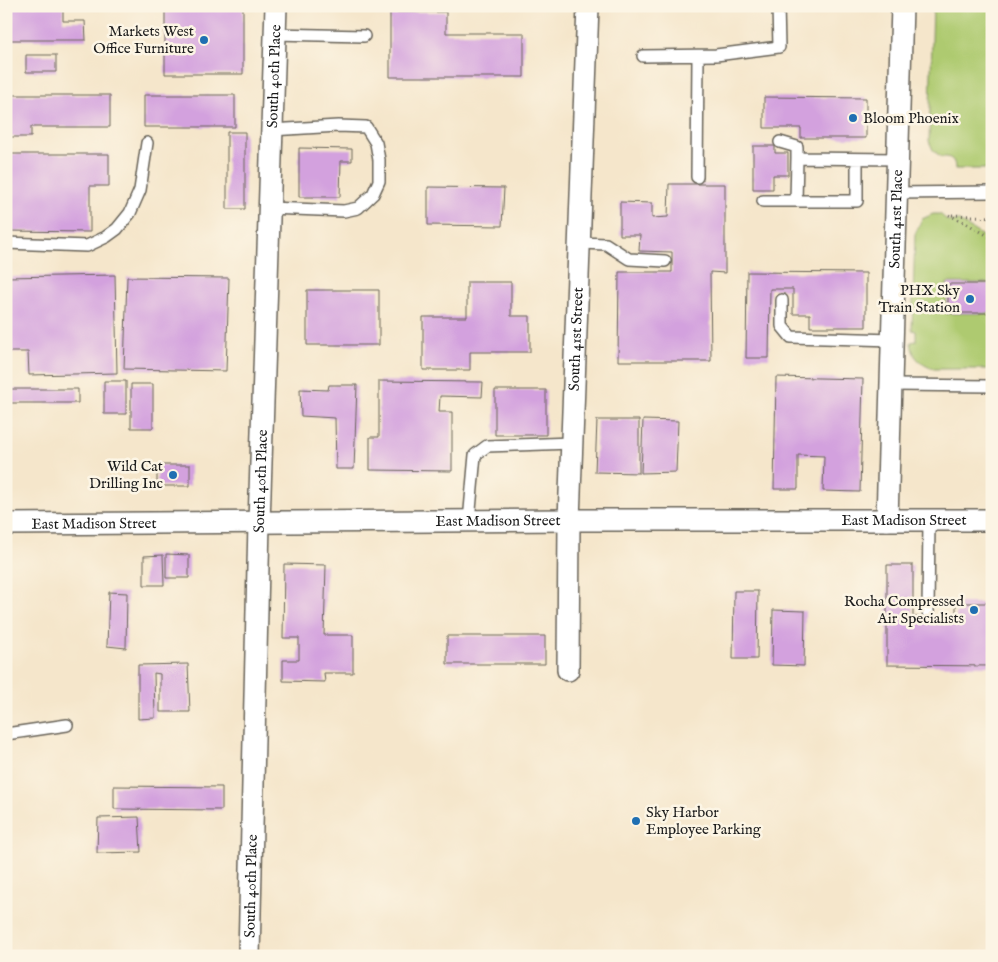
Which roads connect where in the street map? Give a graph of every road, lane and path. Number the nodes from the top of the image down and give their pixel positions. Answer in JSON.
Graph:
{"nodes":[{"id":1,"x":276,"y":6,"type":"edge"},
{"id":2,"x":588,"y":6,"type":"edge"},
{"id":3,"x":778,"y":6,"type":"edge"},
{"id":4,"x":902,"y":6,"type":"edge"},
{"id":5,"x":274,"y":34,"type":"junction"},
{"id":6,"x":364,"y":36,"type":"dead end"},
{"id":7,"x":642,"y":56,"type":"dead end"},
{"id":8,"x":698,"y":56,"type":"junction"},
{"id":9,"x":271,"y":130,"type":"junction"},
{"id":10,"x":780,"y":142,"type":"dead end"},
{"id":11,"x":148,"y":143,"type":"dead end"},
{"id":12,"x":797,"y":158,"type":"junction"},
{"id":13,"x":857,"y":158,"type":"junction"},
{"id":14,"x":898,"y":158,"type":"junction"},
{"id":15,"x":697,"y":177,"type":"dead end"},
{"id":16,"x":992,"y":192,"type":"edge"},
{"id":17,"x":896,"y":193,"type":"junction"},
{"id":18,"x":763,"y":201,"type":"dead end"},
{"id":19,"x":796,"y":201,"type":"junction"},
{"id":20,"x":269,"y":208,"type":"junction"},
{"id":21,"x":992,"y":217,"type":"edge"},
{"id":22,"x":992,"y":238,"type":"edge"},
{"id":23,"x":6,"y":243,"type":"edge"},
{"id":24,"x":580,"y":243,"type":"junction"},
{"id":25,"x":665,"y":261,"type":"dead end"},
{"id":26,"x":782,"y":300,"type":"dead end"},
{"id":27,"x":893,"y":340,"type":"junction"},
{"id":28,"x":892,"y":385,"type":"junction"},
{"id":29,"x":992,"y":386,"type":"edge"},
{"id":30,"x":572,"y":443,"type":"junction"},
{"id":31,"x":569,"y":520,"type":"junction"},
{"id":32,"x":887,"y":520,"type":"junction"},
{"id":33,"x":929,"y":520,"type":"junction"},
{"id":34,"x":992,"y":520,"type":"edge"},
{"id":35,"x":469,"y":521,"type":"junction"},
{"id":36,"x":260,"y":523,"type":"junction"},
{"id":37,"x":6,"y":524,"type":"edge"},
{"id":38,"x":928,"y":613,"type":"dead end"},
{"id":39,"x":568,"y":670,"type":"dead end"},
{"id":40,"x":67,"y":726,"type":"dead end"},
{"id":41,"x":6,"y":734,"type":"edge"},
{"id":42,"x":249,"y":956,"type":"edge"}],
"edges":[{"from":1,"to":5,"type":"street","name":"South 40th Place"},
{"from":2,"to":24,"type":"street","name":"South 41st Street"},
{"from":3,"to":8,"type":"lane"},
{"from":4,"to":14,"type":"street","name":"South 41st Place"},
{"from":5,"to":6,"type":"lane"},
{"from":5,"to":9,"type":"street","name":"South 40th Place"},
{"from":7,"to":8,"type":"lane"},
{"from":8,"to":15,"type":"lane"},
{"from":9,"to":20,"type":"street","name":"South 40th Place"},
{"from":9,"to":20,"type":"lane"},
{"from":10,"to":12,"type":"lane"},
{"from":11,"to":23,"type":"lane"},
{"from":12,"to":13,"type":"lane"},
{"from":12,"to":19,"type":"lane"},
{"from":13,"to":14,"type":"lane"},
{"from":13,"to":19,"type":"lane"},
{"from":14,"to":17,"type":"street","name":"South 41st Place"},
{"from":16,"to":17,"type":"lane"},
{"from":17,"to":27,"type":"street","name":"South 41st Place"},
{"from":18,"to":19,"type":"lane"},
{"from":20,"to":36,"type":"street","name":"South 40th Place"},
{"from":21,"to":22,"type":"path"},
{"from":24,"to":25,"type":"lane"},
{"from":24,"to":30,"type":"street","name":"South 41st Street"},
{"from":26,"to":27,"type":"lane"},
{"from":27,"to":28,"type":"street","name":"South 41st Place"},
{"from":28,"to":29,"type":"lane"},
{"from":28,"to":32,"type":"street","name":"South 41st Place"},
{"from":30,"to":31,"type":"street","name":"South 41st Street"},
{"from":30,"to":35,"type":"lane"},
{"from":31,"to":32,"type":"street","name":"East Madison Street"},
{"from":31,"to":35,"type":"street","name":"East Madison Street"},
{"from":31,"to":39,"type":"street","name":"South 41st Street"},
{"from":32,"to":33,"type":"street","name":"East Madison Street"},
{"from":33,"to":34,"type":"street","name":"East Madison Street"},
{"from":33,"to":38,"type":"lane"},
{"from":35,"to":36,"type":"street","name":"East Madison Street"},
{"from":36,"to":37,"type":"street","name":"East Madison Street"},
{"from":36,"to":42,"type":"street","name":"South 40th Place"},
{"from":40,"to":41,"type":"lane"}]}
